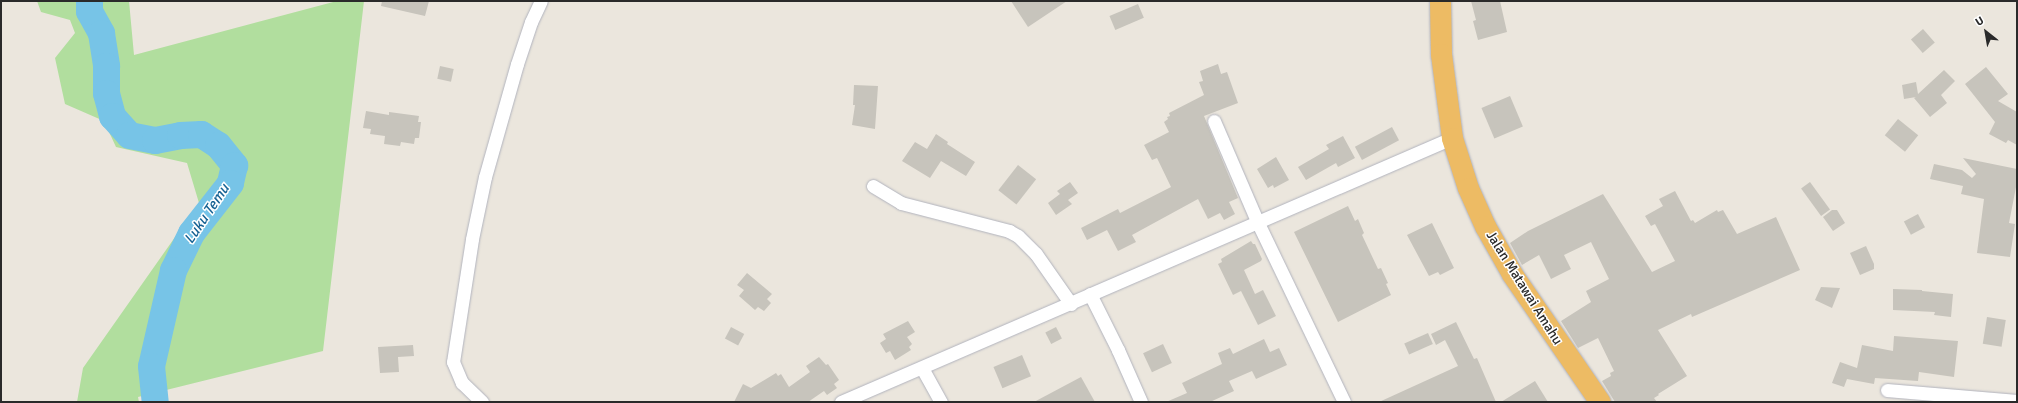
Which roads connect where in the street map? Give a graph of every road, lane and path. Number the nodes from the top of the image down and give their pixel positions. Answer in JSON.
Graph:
{"nodes":[{"id":1,"x":541,"y":1,"type":"edge"},
{"id":2,"x":1440,"y":1,"type":"edge"},
{"id":3,"x":1214,"y":121,"type":"dead end"},
{"id":4,"x":1452,"y":138,"type":"junction"},
{"id":5,"x":873,"y":186,"type":"dead end"},
{"id":6,"x":1257,"y":221,"type":"junction"},
{"id":7,"x":1090,"y":294,"type":"junction"},
{"id":8,"x":1071,"y":304,"type":"junction"},
{"id":9,"x":922,"y":368,"type":"junction"},
{"id":10,"x":1887,"y":390,"type":"dead end"},
{"id":11,"x":2017,"y":401,"type":"edge"},
{"id":12,"x":482,"y":402,"type":"edge"},
{"id":13,"x":841,"y":402,"type":"edge"},
{"id":14,"x":941,"y":402,"type":"edge"},
{"id":15,"x":1141,"y":402,"type":"edge"},
{"id":16,"x":1344,"y":402,"type":"edge"},
{"id":17,"x":1600,"y":402,"type":"edge"}],
"edges":[{"from":1,"to":12,"type":"street"},
{"from":2,"to":4,"type":"highway","name":"Jalan Matawai Amahu"},
{"from":3,"to":6,"type":"street"},
{"from":4,"to":6,"type":"street"},
{"from":4,"to":17,"type":"highway","name":"Jalan Matawai Amahu"},
{"from":5,"to":8,"type":"street"},
{"from":6,"to":7,"type":"street"},
{"from":6,"to":16,"type":"street"},
{"from":7,"to":8,"type":"street"},
{"from":7,"to":15,"type":"street"},
{"from":8,"to":9,"type":"street"},
{"from":9,"to":13,"type":"street"},
{"from":9,"to":14,"type":"street"},
{"from":10,"to":11,"type":"street"}]}
